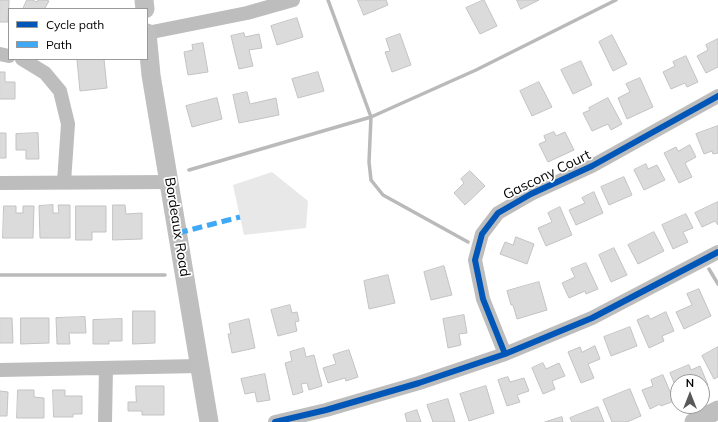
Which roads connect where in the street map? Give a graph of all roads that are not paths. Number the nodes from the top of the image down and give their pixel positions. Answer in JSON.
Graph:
{"nodes":[{"id":1,"x":293,"y":0,"type":"edge"},
{"id":2,"x":148,"y":33,"type":"edge"},
{"id":3,"x":148,"y":44,"type":"edge"},
{"id":4,"x":24,"y":60,"type":"edge"},
{"id":5,"x":718,"y":96,"type":"edge"},
{"id":6,"x":64,"y":182,"type":"junction"},
{"id":7,"x":170,"y":182,"type":"junction"},
{"id":8,"x":0,"y":183,"type":"edge"},
{"id":9,"x":718,"y":252,"type":"edge"},
{"id":10,"x":505,"y":354,"type":"junction"},
{"id":11,"x":199,"y":366,"type":"junction"},
{"id":12,"x":106,"y":368,"type":"junction"},
{"id":13,"x":0,"y":370,"type":"edge"},
{"id":14,"x":718,"y":410,"type":"edge"},
{"id":15,"x":105,"y":422,"type":"edge"},
{"id":16,"x":209,"y":422,"type":"edge"},
{"id":17,"x":275,"y":422,"type":"edge"},
{"id":18,"x":694,"y":422,"type":"edge"}],
"edges":[{"from":1,"to":2,"type":"street"},
{"from":3,"to":7,"type":"street","name":"Bordeaux Road"},
{"from":4,"to":6,"type":"street"},
{"from":5,"to":10,"type":"street","name":"Gascony Court"},
{"from":6,"to":7,"type":"street"},
{"from":6,"to":8,"type":"street"},
{"from":7,"to":11,"type":"street","name":"Bordeaux Road"},
{"from":9,"to":10,"type":"street"},
{"from":10,"to":17,"type":"street"},
{"from":11,"to":12,"type":"street"},
{"from":11,"to":16,"type":"street","name":"Bordeaux Road"},
{"from":12,"to":13,"type":"street"},
{"from":12,"to":15,"type":"street"},
{"from":14,"to":18,"type":"street"}]}
